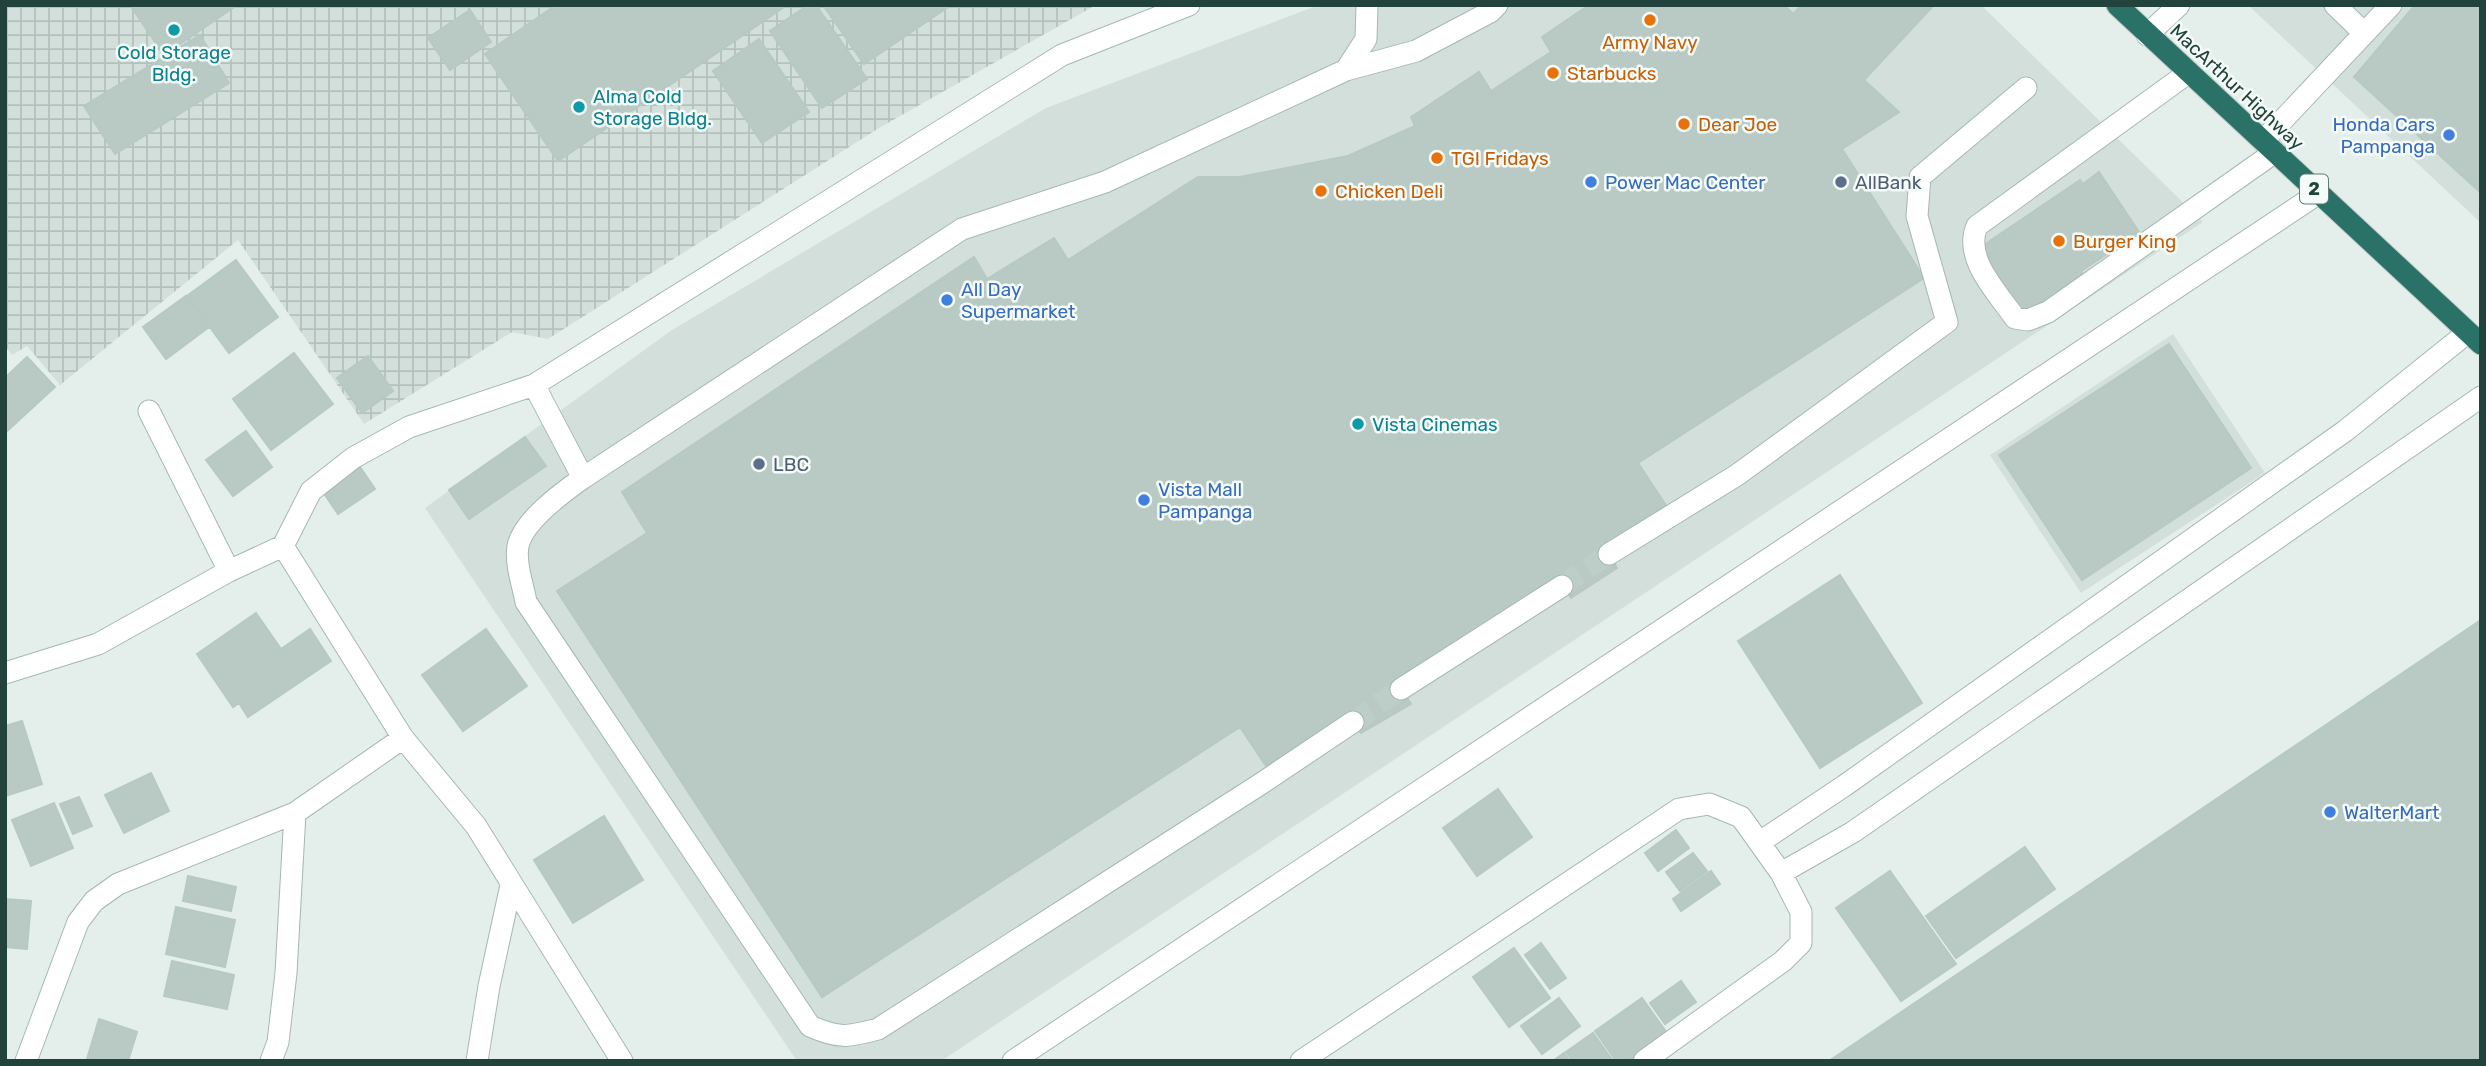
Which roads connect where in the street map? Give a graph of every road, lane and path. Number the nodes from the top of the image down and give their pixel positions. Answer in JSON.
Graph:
{"nodes":[{"id":1,"x":1189,"y":5,"type":"edge"},
{"id":2,"x":1367,"y":5,"type":"edge"},
{"id":3,"x":1497,"y":5,"type":"edge"},
{"id":4,"x":2118,"y":5,"type":"edge"},
{"id":5,"x":2157,"y":5,"type":"edge"},
{"id":6,"x":2179,"y":5,"type":"edge"},
{"id":7,"x":2335,"y":5,"type":"edge"},
{"id":8,"x":2391,"y":5,"type":"edge"},
{"id":9,"x":2143,"y":31,"type":"junction"},
{"id":10,"x":2364,"y":33,"type":"junction"},
{"id":11,"x":1346,"y":70,"type":"junction"},
{"id":12,"x":2188,"y":73,"type":"junction"},
{"id":13,"x":2026,"y":88,"type":"dead end"},
{"id":14,"x":2269,"y":147,"type":"junction"},
{"id":15,"x":2319,"y":193,"type":"junction"},
{"id":16,"x":2474,"y":338,"type":"edge"},
{"id":17,"x":534,"y":385,"type":"junction"},
{"id":18,"x":2481,"y":397,"type":"edge"},
{"id":19,"x":149,"y":411,"type":"dead end"},
{"id":20,"x":583,"y":478,"type":"junction"},
{"id":21,"x":283,"y":546,"type":"junction"},
{"id":22,"x":1609,"y":554,"type":"tunnel mouth"},
{"id":23,"x":229,"y":571,"type":"junction"},
{"id":24,"x":1562,"y":586,"type":"tunnel mouth"},
{"id":25,"x":5,"y":673,"type":"edge"},
{"id":26,"x":1401,"y":689,"type":"tunnel mouth"},
{"id":27,"x":1353,"y":722,"type":"tunnel mouth"},
{"id":28,"x":403,"y":738,"type":"junction"},
{"id":29,"x":295,"y":813,"type":"junction"},
{"id":30,"x":1760,"y":842,"type":"junction"},
{"id":31,"x":1781,"y":873,"type":"junction"},
{"id":32,"x":511,"y":885,"type":"junction"},
{"id":33,"x":26,"y":1061,"type":"edge"},
{"id":34,"x":271,"y":1061,"type":"edge"},
{"id":35,"x":477,"y":1061,"type":"edge"},
{"id":36,"x":622,"y":1061,"type":"edge"},
{"id":37,"x":1013,"y":1061,"type":"edge"},
{"id":38,"x":1301,"y":1061,"type":"edge"},
{"id":39,"x":1644,"y":1061,"type":"edge"}],
"edges":[{"from":1,"to":17,"type":"street"},
{"from":2,"to":11,"type":"street"},
{"from":3,"to":11,"type":"street"},
{"from":4,"to":9,"type":"highway","name":"MacArthur Highway","number":"2"},
{"from":5,"to":9,"type":"street"},
{"from":6,"to":9,"type":"street"},
{"from":7,"to":10,"type":"street"},
{"from":8,"to":10,"type":"street"},
{"from":9,"to":12,"type":"highway","name":"MacArthur Highway","number":"2"},
{"from":10,"to":14,"type":"street"},
{"from":11,"to":20,"type":"street"},
{"from":12,"to":14,"type":"highway","name":"MacArthur Highway","number":"2"},
{"from":12,"to":14,"type":"street"},
{"from":13,"to":22,"type":"street"},
{"from":14,"to":15,"type":"highway","name":"MacArthur Highway","number":"2"},
{"from":15,"to":16,"type":"highway","name":"MacArthur Highway","number":"2"},
{"from":15,"to":37,"type":"street"},
{"from":16,"to":30,"type":"street"},
{"from":17,"to":20,"type":"street"},
{"from":17,"to":21,"type":"street"},
{"from":18,"to":31,"type":"street"},
{"from":19,"to":23,"type":"street"},
{"from":20,"to":27,"type":"street"},
{"from":21,"to":23,"type":"street"},
{"from":21,"to":28,"type":"street"},
{"from":23,"to":25,"type":"street"},
{"from":24,"to":26,"type":"street"},
{"from":28,"to":29,"type":"street"},
{"from":28,"to":32,"type":"street"},
{"from":29,"to":33,"type":"street"},
{"from":29,"to":34,"type":"street"},
{"from":30,"to":31,"type":"street"},
{"from":30,"to":38,"type":"street"},
{"from":31,"to":39,"type":"street"},
{"from":32,"to":35,"type":"street"},
{"from":32,"to":36,"type":"street"}]}
